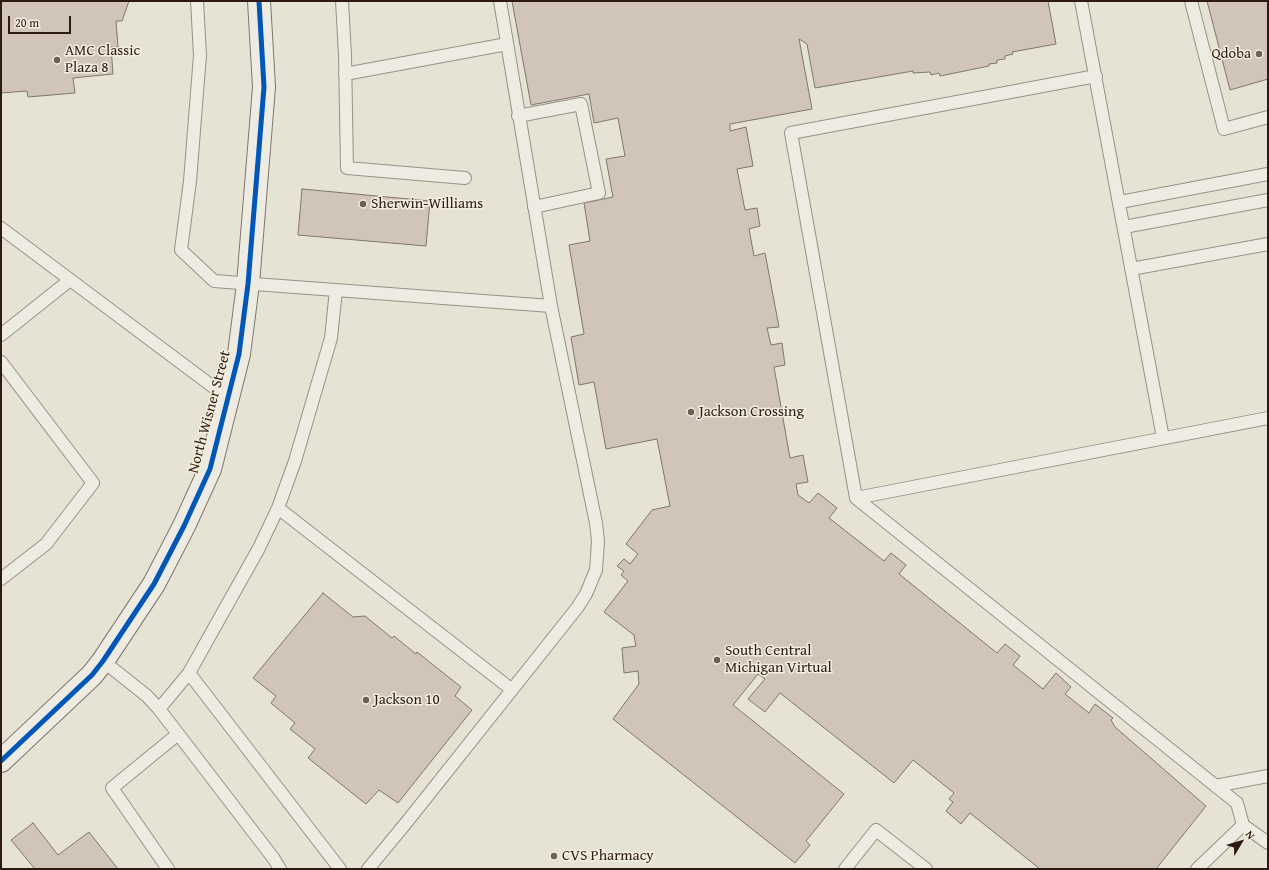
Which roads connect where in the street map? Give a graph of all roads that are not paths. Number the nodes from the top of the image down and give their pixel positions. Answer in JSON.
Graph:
{"nodes":[{"id":1,"x":197,"y":1,"type":"edge"},
{"id":2,"x":259,"y":1,"type":"edge"},
{"id":3,"x":342,"y":1,"type":"edge"},
{"id":4,"x":500,"y":1,"type":"edge"},
{"id":5,"x":1081,"y":1,"type":"edge"},
{"id":6,"x":1191,"y":1,"type":"edge"},
{"id":7,"x":506,"y":44,"type":"junction"},
{"id":8,"x":345,"y":74,"type":"junction"},
{"id":9,"x":1096,"y":76,"type":"junction"},
{"id":10,"x":518,"y":116,"type":"junction"},
{"id":11,"x":1268,"y":117,"type":"edge"},
{"id":12,"x":1268,"y":174,"type":"edge"},
{"id":13,"x":466,"y":178,"type":"dead end"},
{"id":14,"x":1268,"y":200,"type":"edge"},
{"id":15,"x":1120,"y":202,"type":"junction"},
{"id":16,"x":534,"y":207,"type":"junction"},
{"id":17,"x":1124,"y":227,"type":"junction"},
{"id":18,"x":1,"y":228,"type":"edge"},
{"id":19,"x":1268,"y":244,"type":"edge"},
{"id":20,"x":1131,"y":269,"type":"junction"},
{"id":21,"x":70,"y":280,"type":"junction"},
{"id":22,"x":248,"y":284,"type":"junction"},
{"id":23,"x":336,"y":290,"type":"junction"},
{"id":24,"x":551,"y":306,"type":"junction"},
{"id":25,"x":1,"y":334,"type":"edge"},
{"id":26,"x":1,"y":362,"type":"edge"},
{"id":27,"x":228,"y":398,"type":"junction"},
{"id":28,"x":1268,"y":418,"type":"edge"},
{"id":29,"x":1163,"y":438,"type":"junction"},
{"id":30,"x":856,"y":498,"type":"junction"},
{"id":31,"x":278,"y":508,"type":"junction"},
{"id":32,"x":1,"y":579,"type":"edge"},
{"id":33,"x":102,"y":661,"type":"junction"},
{"id":34,"x":189,"y":673,"type":"junction"},
{"id":35,"x":511,"y":689,"type":"junction"},
{"id":36,"x":159,"y":709,"type":"junction"},
{"id":37,"x":178,"y":734,"type":"junction"},
{"id":38,"x":1,"y":761,"type":"edge"},
{"id":39,"x":1268,"y":776,"type":"edge"},
{"id":40,"x":1215,"y":786,"type":"junction"},
{"id":41,"x":1243,"y":825,"type":"junction"},
{"id":42,"x":1268,"y":843,"type":"edge"},
{"id":43,"x":168,"y":869,"type":"edge"},
{"id":44,"x":280,"y":869,"type":"edge"},
{"id":45,"x":340,"y":869,"type":"edge"},
{"id":46,"x":368,"y":869,"type":"edge"},
{"id":47,"x":845,"y":869,"type":"edge"},
{"id":48,"x":926,"y":869,"type":"edge"},
{"id":49,"x":1197,"y":869,"type":"edge"}],
"edges":[{"from":1,"to":22,"type":"lane"},
{"from":2,"to":22,"type":"street","name":"North Wisner Street"},
{"from":3,"to":8,"type":"lane"},
{"from":4,"to":7,"type":"lane"},
{"from":5,"to":9,"type":"lane"},
{"from":6,"to":11,"type":"lane"},
{"from":7,"to":8,"type":"lane"},
{"from":7,"to":10,"type":"lane"},
{"from":8,"to":13,"type":"lane"},
{"from":9,"to":15,"type":"lane"},
{"from":9,"to":30,"type":"lane"},
{"from":10,"to":16,"type":"lane"},
{"from":10,"to":16,"type":"lane"},
{"from":12,"to":15,"type":"lane"},
{"from":14,"to":17,"type":"lane"},
{"from":15,"to":17,"type":"lane"},
{"from":16,"to":24,"type":"lane"},
{"from":17,"to":20,"type":"lane"},
{"from":18,"to":21,"type":"lane"},
{"from":19,"to":20,"type":"lane"},
{"from":20,"to":29,"type":"lane"},
{"from":21,"to":25,"type":"lane"},
{"from":21,"to":27,"type":"lane"},
{"from":22,"to":23,"type":"lane"},
{"from":22,"to":27,"type":"street","name":"North Wisner Street"},
{"from":23,"to":24,"type":"lane"},
{"from":23,"to":31,"type":"lane"},
{"from":24,"to":35,"type":"lane"},
{"from":26,"to":32,"type":"lane"},
{"from":27,"to":33,"type":"street","name":"North Wisner Street"},
{"from":28,"to":29,"type":"lane"},
{"from":29,"to":30,"type":"lane"},
{"from":30,"to":40,"type":"lane"},
{"from":31,"to":34,"type":"lane"},
{"from":31,"to":35,"type":"lane"},
{"from":33,"to":36,"type":"lane"},
{"from":33,"to":38,"type":"street","name":"North Wisner Street"},
{"from":34,"to":36,"type":"lane"},
{"from":34,"to":45,"type":"lane"},
{"from":35,"to":46,"type":"lane"},
{"from":36,"to":37,"type":"lane"},
{"from":37,"to":43,"type":"lane"},
{"from":37,"to":44,"type":"lane"},
{"from":39,"to":40,"type":"lane"},
{"from":40,"to":41,"type":"lane"},
{"from":41,"to":42,"type":"lane"},
{"from":41,"to":49,"type":"lane"},
{"from":47,"to":48,"type":"lane"}]}
